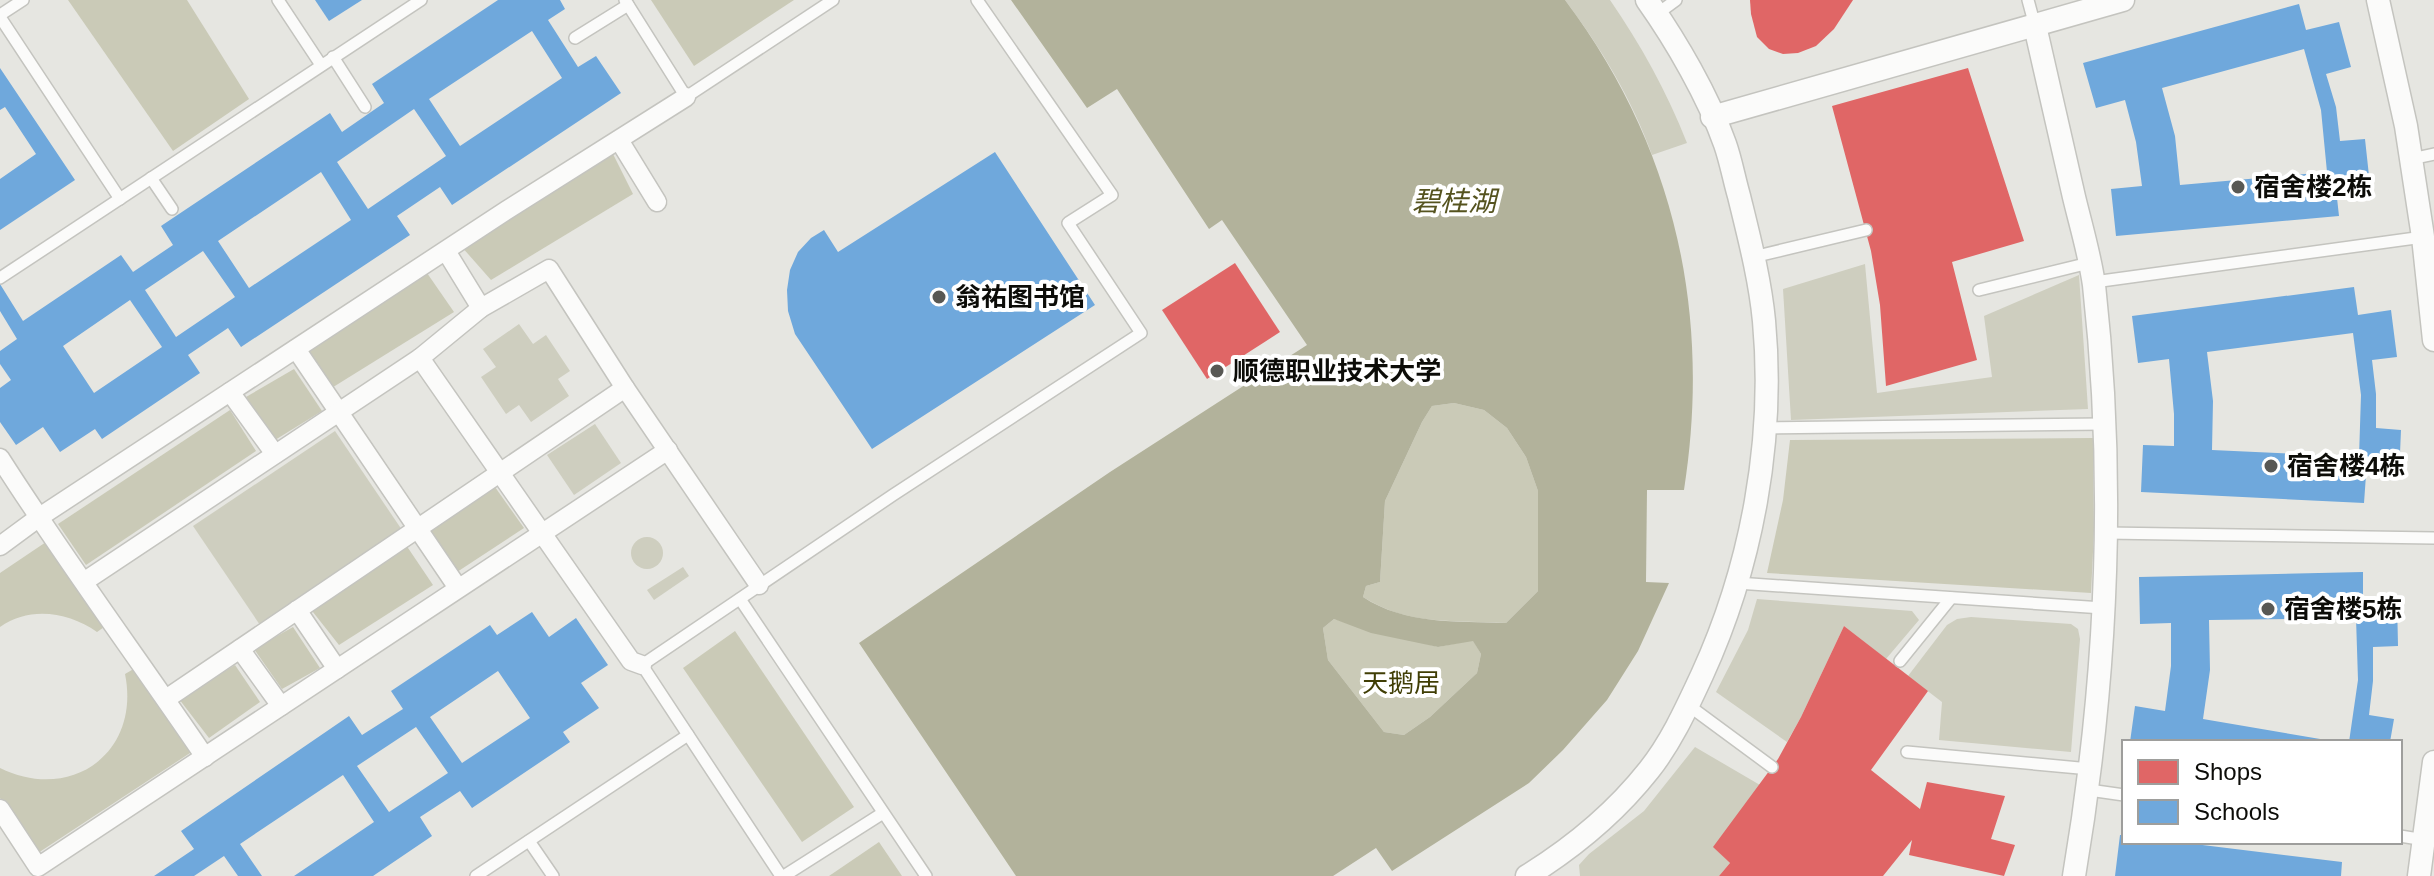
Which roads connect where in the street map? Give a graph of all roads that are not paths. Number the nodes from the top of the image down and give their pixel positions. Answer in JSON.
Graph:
{"nodes":[{"id":1,"x":23,"y":0,"type":"edge"},
{"id":2,"x":278,"y":0,"type":"edge"},
{"id":3,"x":421,"y":0,"type":"edge"},
{"id":4,"x":833,"y":0,"type":"edge"},
{"id":5,"x":977,"y":0,"type":"edge"},
{"id":6,"x":1676,"y":0,"type":"edge"},
{"id":7,"x":2028,"y":0,"type":"edge"},
{"id":8,"x":2120,"y":0,"type":"edge"},
{"id":9,"x":2378,"y":0,"type":"edge"},
{"id":10,"x":626,"y":2,"type":"edge"},
{"id":11,"x":1652,"y":7,"type":"edge"},
{"id":12,"x":0,"y":16,"type":"edge"},
{"id":13,"x":2035,"y":26,"type":"junction"},
{"id":14,"x":575,"y":38,"type":"dead end"},
{"id":15,"x":333,"y":57,"type":"junction"},
{"id":16,"x":321,"y":65,"type":"junction"},
{"id":17,"x":686,"y":97,"type":"junction"},
{"id":18,"x":365,"y":107,"type":"dead end"},
{"id":19,"x":1712,"y":117,"type":"junction"},
{"id":20,"x":619,"y":140,"type":"junction"},
{"id":21,"x":2434,"y":154,"type":"edge"},
{"id":22,"x":2411,"y":159,"type":"junction"},
{"id":23,"x":151,"y":178,"type":"junction"},
{"id":24,"x":120,"y":199,"type":"junction"},
{"id":25,"x":657,"y":202,"type":"dead end"},
{"id":26,"x":172,"y":209,"type":"dead end"},
{"id":27,"x":1866,"y":230,"type":"dead end"},
{"id":28,"x":2423,"y":237,"type":"junction"},
{"id":29,"x":446,"y":251,"type":"junction"},
{"id":30,"x":1753,"y":257,"type":"junction"},
{"id":31,"x":2091,"y":273,"type":"junction"},
{"id":32,"x":0,"y":278,"type":"edge"},
{"id":33,"x":1979,"y":290,"type":"dead end"},
{"id":34,"x":481,"y":308,"type":"junction"},
{"id":35,"x":2434,"y":340,"type":"edge"},
{"id":36,"x":296,"y":349,"type":"junction"},
{"id":37,"x":420,"y":358,"type":"junction"},
{"id":38,"x":625,"y":388,"type":"junction"},
{"id":39,"x":230,"y":392,"type":"junction"},
{"id":40,"x":337,"y":413,"type":"junction"},
{"id":41,"x":2104,"y":424,"type":"junction"},
{"id":42,"x":1764,"y":428,"type":"junction"},
{"id":43,"x":668,"y":450,"type":"junction"},
{"id":44,"x":275,"y":454,"type":"junction"},
{"id":45,"x":0,"y":458,"type":"edge"},
{"id":46,"x":499,"y":473,"type":"junction"},
{"id":47,"x":38,"y":518,"type":"junction"},
{"id":48,"x":417,"y":528,"type":"junction"},
{"id":49,"x":540,"y":533,"type":"junction"},
{"id":50,"x":2106,"y":533,"type":"junction"},
{"id":51,"x":2434,"y":538,"type":"edge"},
{"id":52,"x":0,"y":546,"type":"edge"},
{"id":53,"x":85,"y":581,"type":"junction"},
{"id":54,"x":1737,"y":583,"type":"junction"},
{"id":55,"x":759,"y":585,"type":"junction"},
{"id":56,"x":458,"y":588,"type":"junction"},
{"id":57,"x":1951,"y":598,"type":"junction"},
{"id":58,"x":740,"y":599,"type":"junction"},
{"id":59,"x":2103,"y":608,"type":"junction"},
{"id":60,"x":297,"y":610,"type":"junction"},
{"id":61,"x":240,"y":649,"type":"junction"},
{"id":62,"x":1900,"y":661,"type":"dead end"},
{"id":63,"x":642,"y":665,"type":"junction"},
{"id":64,"x":337,"y":669,"type":"junction"},
{"id":65,"x":166,"y":699,"type":"junction"},
{"id":66,"x":1688,"y":705,"type":"junction"},
{"id":67,"x":281,"y":706,"type":"junction"},
{"id":68,"x":688,"y":735,"type":"junction"},
{"id":69,"x":1907,"y":752,"type":"dead end"},
{"id":70,"x":205,"y":757,"type":"junction"},
{"id":71,"x":2434,"y":762,"type":"edge"},
{"id":72,"x":1772,"y":767,"type":"dead end"},
{"id":73,"x":2090,"y":779,"type":"junction"},
{"id":74,"x":2122,"y":794,"type":"edge"},
{"id":75,"x":883,"y":813,"type":"junction"},
{"id":76,"x":2,"y":816,"type":"edge"},
{"id":77,"x":2402,"y":836,"type":"edge"},
{"id":78,"x":2425,"y":840,"type":"junction"},
{"id":79,"x":529,"y":841,"type":"junction"},
{"id":80,"x":476,"y":876,"type":"edge"},
{"id":81,"x":553,"y":876,"type":"edge"},
{"id":82,"x":782,"y":876,"type":"edge"},
{"id":83,"x":926,"y":876,"type":"edge"},
{"id":84,"x":1527,"y":876,"type":"edge"},
{"id":85,"x":2074,"y":876,"type":"edge"},
{"id":86,"x":2419,"y":876,"type":"edge"}],
"edges":[{"from":1,"to":12,"type":"lane"},
{"from":2,"to":16,"type":"lane"},
{"from":3,"to":15,"type":"lane"},
{"from":4,"to":17,"type":"lane"},
{"from":5,"to":55,"type":"lane"},
{"from":6,"to":11,"type":"lane"},
{"from":7,"to":13,"type":"lane"},
{"from":8,"to":13,"type":"street"},
{"from":9,"to":22,"type":"street"},
{"from":10,"to":14,"type":"lane"},
{"from":10,"to":17,"type":"lane"},
{"from":11,"to":19,"type":"street"},
{"from":12,"to":24,"type":"lane"},
{"from":13,"to":19,"type":"street"},
{"from":13,"to":31,"type":"street"},
{"from":15,"to":16,"type":"lane"},
{"from":15,"to":18,"type":"lane"},
{"from":16,"to":23,"type":"lane"},
{"from":17,"to":20,"type":"street"},
{"from":19,"to":30,"type":"street"},
{"from":20,"to":25,"type":"street"},
{"from":20,"to":29,"type":"street"},
{"from":21,"to":22,"type":"lane"},
{"from":22,"to":28,"type":"street"},
{"from":23,"to":24,"type":"lane"},
{"from":23,"to":26,"type":"lane"},
{"from":24,"to":32,"type":"lane"},
{"from":27,"to":30,"type":"lane"},
{"from":28,"to":31,"type":"lane"},
{"from":28,"to":35,"type":"street"},
{"from":29,"to":34,"type":"street"},
{"from":29,"to":36,"type":"street"},
{"from":30,"to":42,"type":"street"},
{"from":31,"to":33,"type":"lane"},
{"from":31,"to":41,"type":"street"},
{"from":34,"to":37,"type":"street"},
{"from":34,"to":38,"type":"street"},
{"from":36,"to":39,"type":"street"},
{"from":36,"to":40,"type":"street"},
{"from":37,"to":40,"type":"street"},
{"from":37,"to":46,"type":"street"},
{"from":38,"to":43,"type":"street"},
{"from":38,"to":46,"type":"street"},
{"from":39,"to":44,"type":"street"},
{"from":39,"to":47,"type":"street"},
{"from":40,"to":44,"type":"street"},
{"from":40,"to":48,"type":"street"},
{"from":41,"to":42,"type":"lane"},
{"from":41,"to":50,"type":"street"},
{"from":42,"to":54,"type":"street"},
{"from":43,"to":49,"type":"street"},
{"from":43,"to":55,"type":"street"},
{"from":44,"to":53,"type":"street"},
{"from":45,"to":47,"type":"street"},
{"from":46,"to":48,"type":"street"},
{"from":46,"to":49,"type":"street"},
{"from":47,"to":52,"type":"street"},
{"from":47,"to":53,"type":"street"},
{"from":48,"to":56,"type":"street"},
{"from":48,"to":60,"type":"street"},
{"from":49,"to":56,"type":"street"},
{"from":49,"to":63,"type":"street"},
{"from":50,"to":51,"type":"lane"},
{"from":50,"to":59,"type":"street"},
{"from":53,"to":65,"type":"street"},
{"from":54,"to":57,"type":"lane"},
{"from":54,"to":66,"type":"street"},
{"from":55,"to":58,"type":"lane"},
{"from":56,"to":64,"type":"street"},
{"from":57,"to":59,"type":"lane"},
{"from":57,"to":62,"type":"lane"},
{"from":58,"to":63,"type":"lane"},
{"from":58,"to":75,"type":"lane"},
{"from":59,"to":73,"type":"street"},
{"from":60,"to":61,"type":"street"},
{"from":60,"to":64,"type":"street"},
{"from":61,"to":65,"type":"street"},
{"from":61,"to":67,"type":"street"},
{"from":63,"to":68,"type":"lane"},
{"from":64,"to":67,"type":"street"},
{"from":65,"to":70,"type":"street"},
{"from":66,"to":72,"type":"lane"},
{"from":66,"to":84,"type":"street"},
{"from":67,"to":70,"type":"street"},
{"from":68,"to":79,"type":"lane"},
{"from":68,"to":82,"type":"lane"},
{"from":69,"to":73,"type":"lane"},
{"from":70,"to":76,"type":"street"},
{"from":71,"to":78,"type":"street"},
{"from":73,"to":74,"type":"lane"},
{"from":73,"to":85,"type":"street"},
{"from":75,"to":82,"type":"lane"},
{"from":75,"to":83,"type":"lane"},
{"from":77,"to":78,"type":"lane"},
{"from":78,"to":86,"type":"street"},
{"from":79,"to":80,"type":"lane"},
{"from":79,"to":81,"type":"lane"}]}
